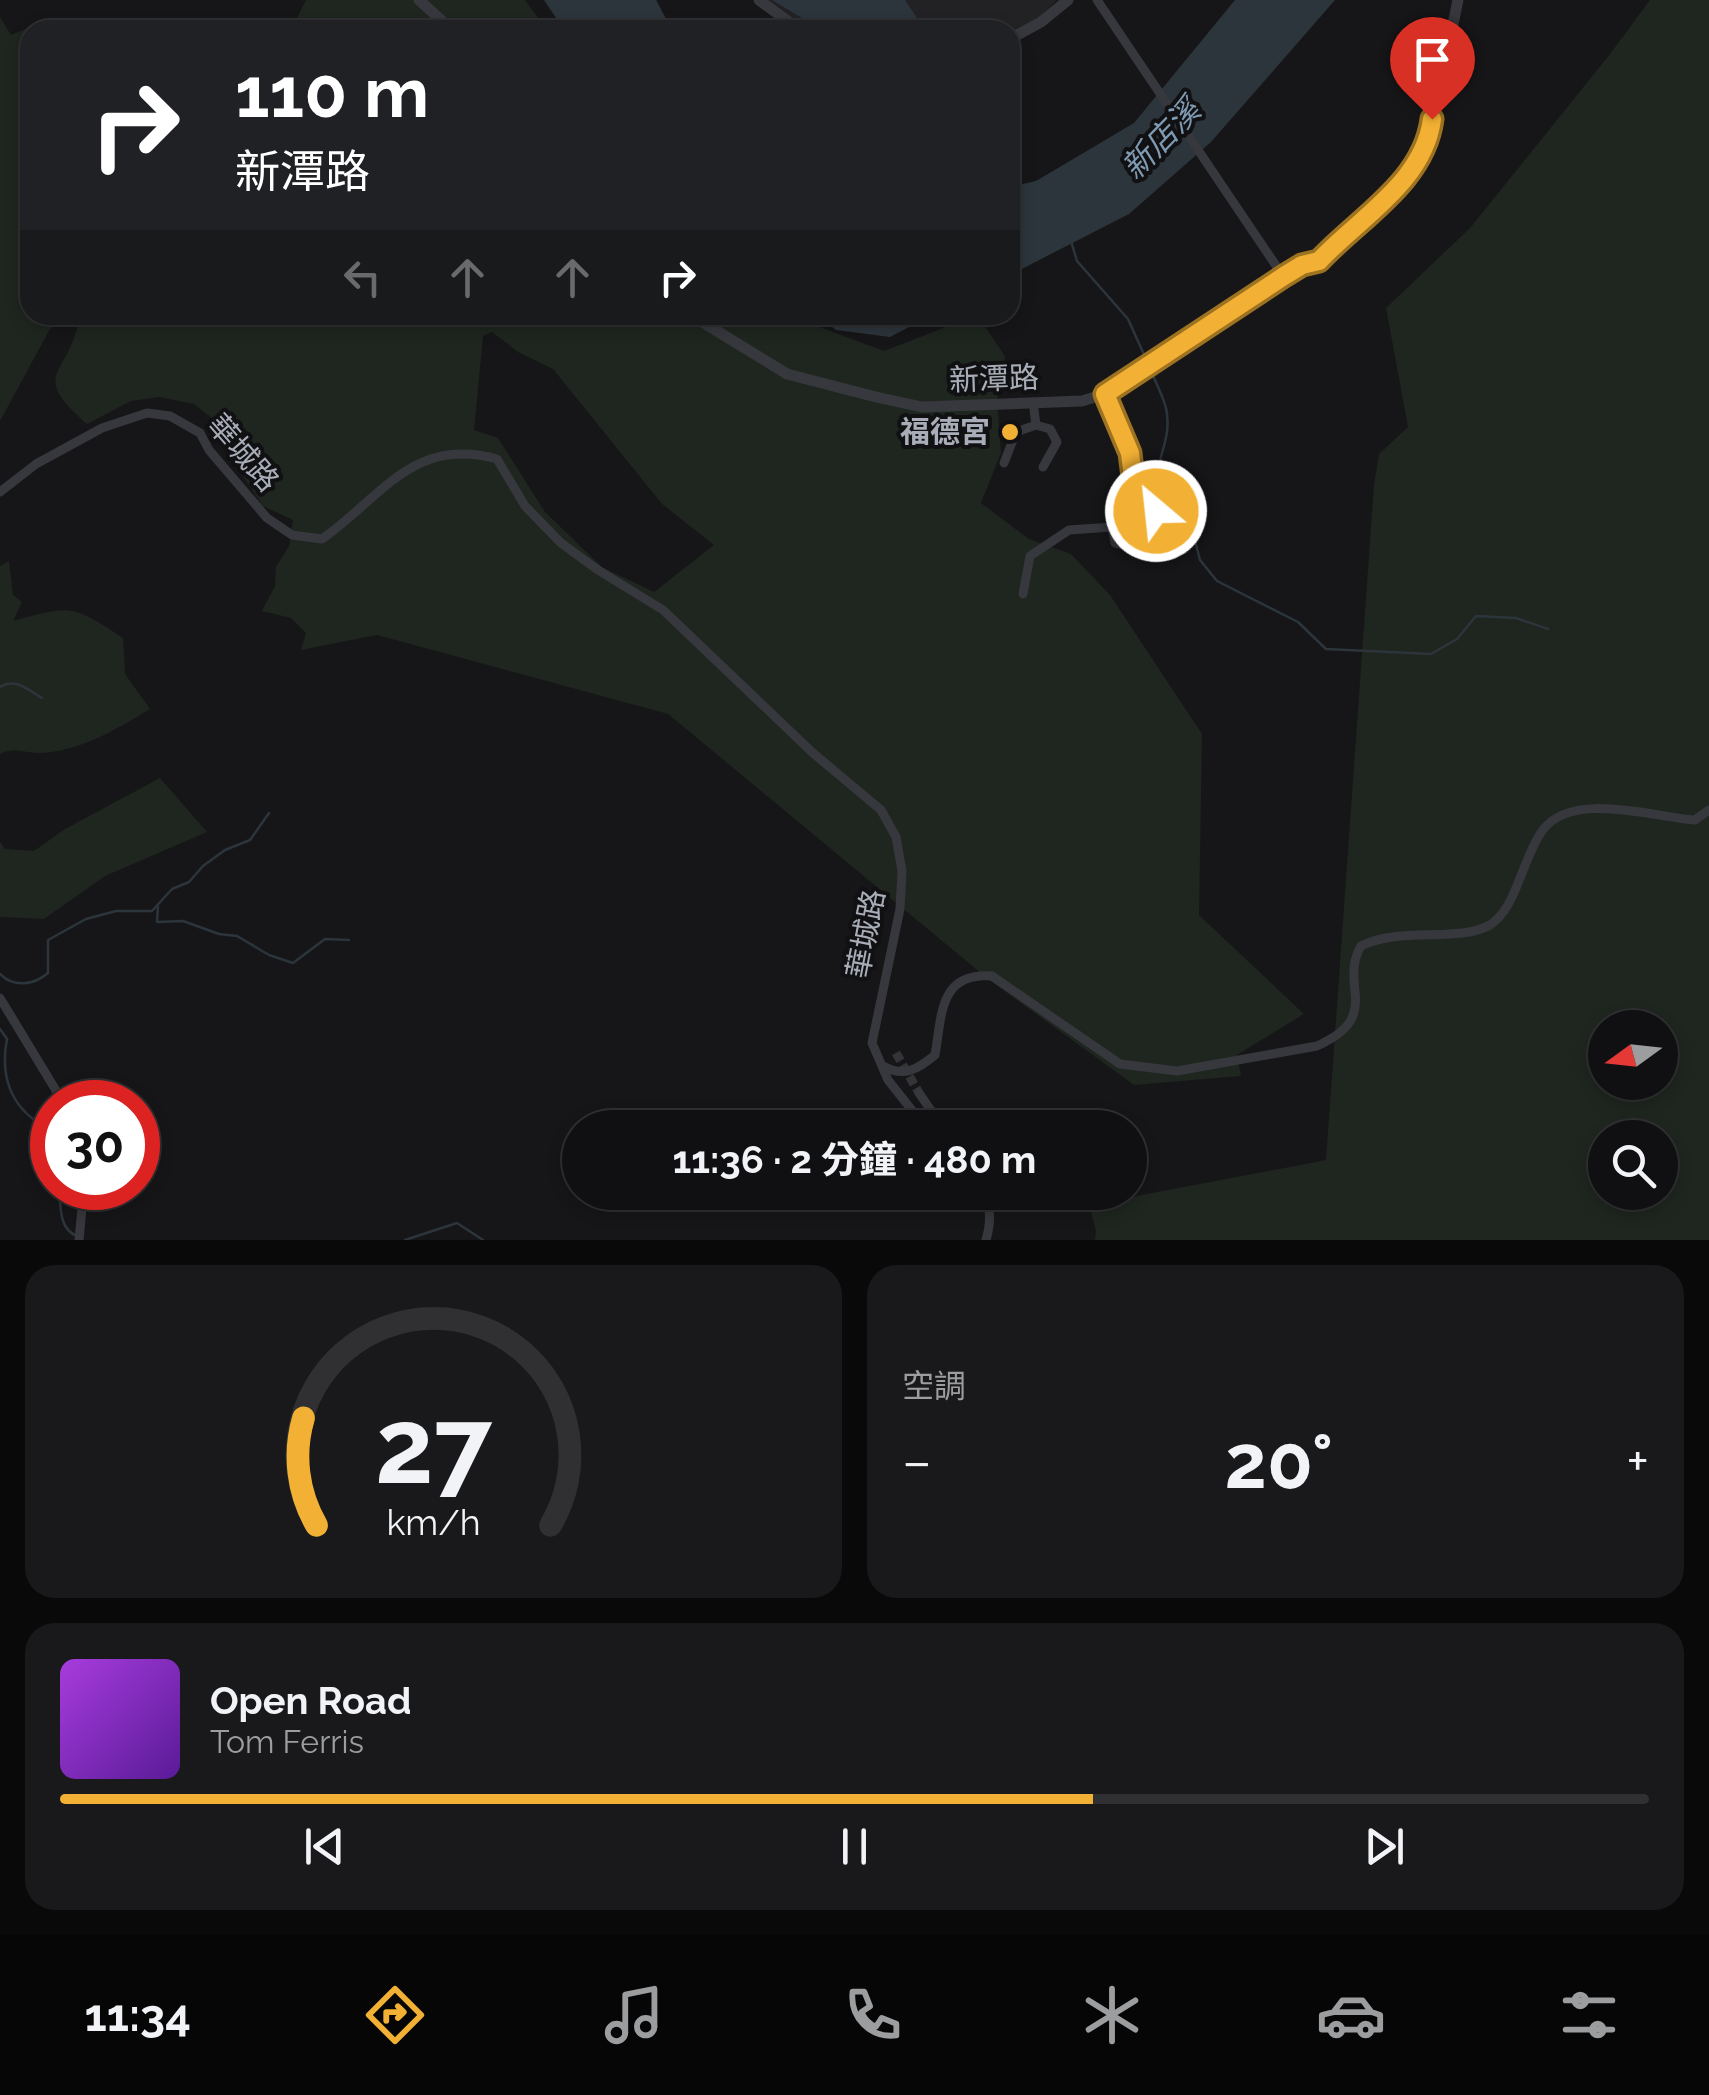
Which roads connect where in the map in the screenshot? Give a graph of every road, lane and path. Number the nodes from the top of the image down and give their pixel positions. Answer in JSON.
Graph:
{"nodes":[{"id":1,"x":419,"y":0,"type":"edge"},
{"id":2,"x":759,"y":0,"type":"edge"},
{"id":3,"x":1068,"y":0,"type":"edge"},
{"id":4,"x":1097,"y":0,"type":"edge"},
{"id":5,"x":1458,"y":0,"type":"edge"},
{"id":6,"x":441,"y":20,"type":"edge"},
{"id":7,"x":786,"y":20,"type":"edge"},
{"id":8,"x":1020,"y":34,"type":"edge"},
{"id":9,"x":1284,"y":276,"type":"junction"},
{"id":10,"x":706,"y":325,"type":"edge"},
{"id":11,"x":1105,"y":394,"type":"junction"},
{"id":12,"x":1032,"y":402,"type":"junction"},
{"id":13,"x":1036,"y":425,"type":"junction"},
{"id":14,"x":1004,"y":463,"type":"dead end"},
{"id":15,"x":1043,"y":466,"type":"dead end"},
{"id":16,"x":1133,"y":477,"type":"junction"},
{"id":17,"x":0,"y":492,"type":"edge"},
{"id":18,"x":1112,"y":527,"type":"junction"},
{"id":19,"x":1174,"y":528,"type":"dead end"},
{"id":20,"x":1128,"y":546,"type":"dead end"},
{"id":21,"x":1024,"y":594,"type":"dead end"},
{"id":22,"x":1709,"y":810,"type":"edge"},
{"id":23,"x":0,"y":998,"type":"edge"},
{"id":24,"x":881,"y":1064,"type":"junction"},
{"id":25,"x":49,"y":1080,"type":"edge"},
{"id":26,"x":919,"y":1093,"type":"tunnel mouth"},
{"id":27,"x":912,"y":1110,"type":"edge"},
{"id":28,"x":931,"y":1110,"type":"edge"},
{"id":29,"x":81,"y":1210,"type":"edge"},
{"id":30,"x":989,"y":1210,"type":"edge"},
{"id":31,"x":78,"y":1240,"type":"edge"},
{"id":32,"x":986,"y":1240,"type":"edge"}],
"edges":[{"from":1,"to":6,"type":"street"},
{"from":2,"to":7,"type":"street"},
{"from":3,"to":8,"type":"street"},
{"from":4,"to":9,"type":"street"},
{"from":5,"to":9,"type":"street","name":"新潭路"},
{"from":9,"to":11,"type":"street","name":"新潭路"},
{"from":10,"to":12,"type":"street","name":"新潭路"},
{"from":11,"to":12,"type":"street","name":"新潭路"},
{"from":11,"to":16,"type":"street"},
{"from":12,"to":13,"type":"street"},
{"from":13,"to":14,"type":"street"},
{"from":13,"to":15,"type":"street"},
{"from":16,"to":18,"type":"street"},
{"from":16,"to":19,"type":"street"},
{"from":17,"to":24,"type":"street","name":"華城路"},
{"from":18,"to":20,"type":"street"},
{"from":18,"to":21,"type":"street"},
{"from":22,"to":24,"type":"street"},
{"from":23,"to":25,"type":"street"},
{"from":24,"to":27,"type":"street"},
{"from":26,"to":28,"type":"street"},
{"from":29,"to":31,"type":"street"},
{"from":30,"to":32,"type":"street"}]}
